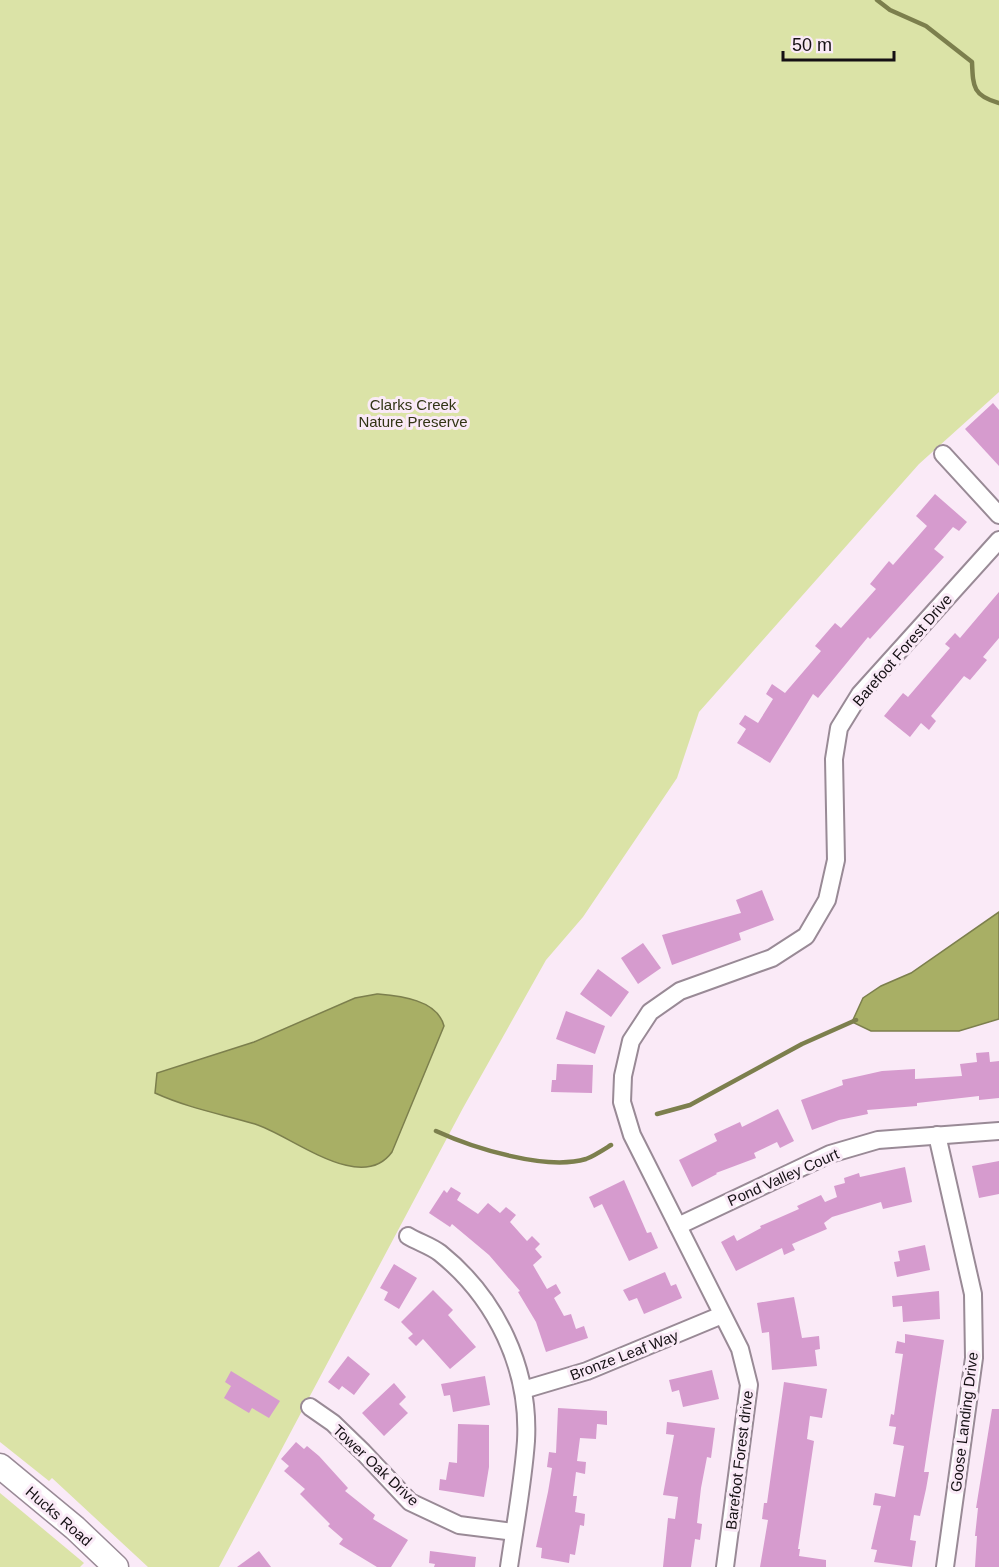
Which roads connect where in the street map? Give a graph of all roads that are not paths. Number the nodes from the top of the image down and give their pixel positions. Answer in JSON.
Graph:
{"nodes":[{"id":1,"x":943,"y":454,"type":"dead end"},
{"id":2,"x":999,"y":515,"type":"edge"},
{"id":3,"x":999,"y":540,"type":"edge"},
{"id":4,"x":999,"y":1131,"type":"edge"},
{"id":5,"x":938,"y":1135,"type":"junction"},
{"id":6,"x":678,"y":1226,"type":"junction"},
{"id":7,"x":408,"y":1236,"type":"dead end"},
{"id":8,"x":722,"y":1315,"type":"junction"},
{"id":9,"x":523,"y":1390,"type":"junction"},
{"id":10,"x":310,"y":1407,"type":"dead end"},
{"id":11,"x":0,"y":1466,"type":"edge"},
{"id":12,"x":514,"y":1532,"type":"junction"},
{"id":13,"x":116,"y":1567,"type":"edge"},
{"id":14,"x":509,"y":1567,"type":"edge"},
{"id":15,"x":725,"y":1567,"type":"edge"},
{"id":16,"x":945,"y":1567,"type":"edge"}],
"edges":[{"from":1,"to":2,"type":"street"},
{"from":3,"to":6,"type":"street","name":"Barefoot Forest Drive"},
{"from":4,"to":5,"type":"street","name":"Pond Valley Court"},
{"from":5,"to":6,"type":"street","name":"Pond Valley Court"},
{"from":5,"to":16,"type":"street","name":"Goose Landing Drive"},
{"from":6,"to":8,"type":"street","name":"Barefoot Forest drive"},
{"from":7,"to":9,"type":"street"},
{"from":8,"to":9,"type":"street","name":"Bronze Leaf Way"},
{"from":8,"to":15,"type":"street","name":"Barefoot Forest drive"},
{"from":9,"to":12,"type":"street"},
{"from":10,"to":12,"type":"street","name":"Tower Oak Drive"},
{"from":11,"to":13,"type":"main road","name":"Hucks Road"},
{"from":12,"to":14,"type":"street"}]}
